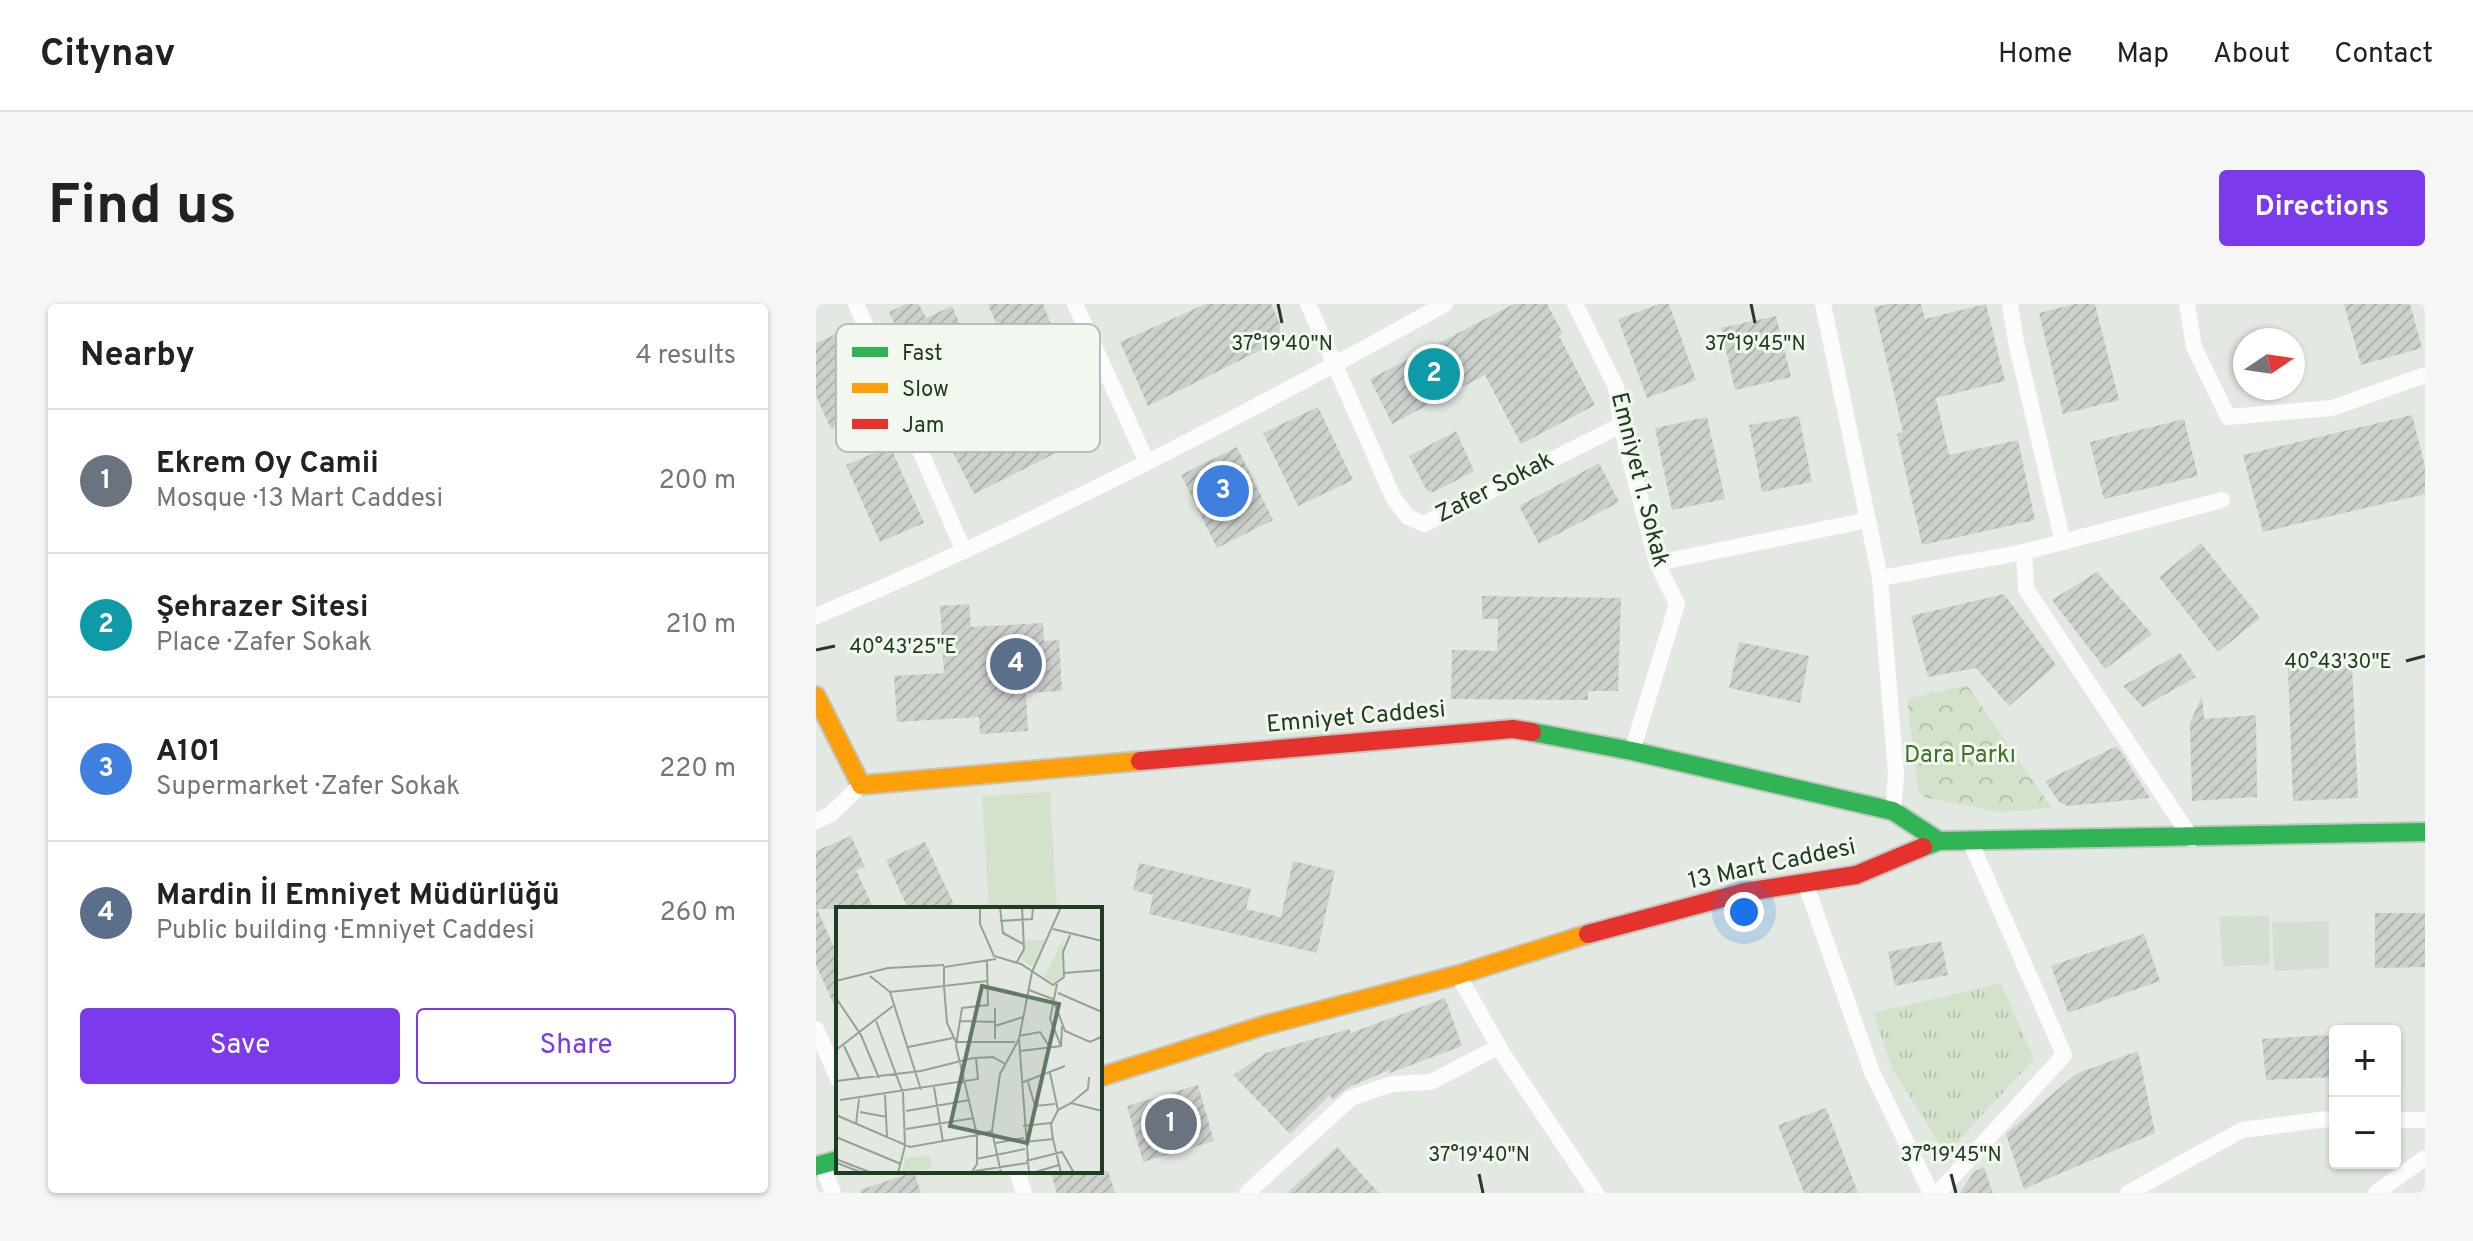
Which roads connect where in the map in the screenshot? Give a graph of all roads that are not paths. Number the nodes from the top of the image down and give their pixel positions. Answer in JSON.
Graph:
{"nodes":[{"id":1,"x":856,"y":304,"type":"edge"},
{"id":2,"x":1075,"y":304,"type":"edge"},
{"id":3,"x":1308,"y":304,"type":"edge"},
{"id":4,"x":1445,"y":304,"type":"edge"},
{"id":5,"x":1575,"y":304,"type":"edge"},
{"id":6,"x":1823,"y":304,"type":"edge"},
{"id":7,"x":2010,"y":304,"type":"edge"},
{"id":8,"x":2187,"y":304,"type":"edge"},
{"id":9,"x":865,"y":324,"type":"edge"},
{"id":10,"x":1084,"y":324,"type":"edge"},
{"id":11,"x":1100,"y":359,"type":"edge"},
{"id":12,"x":1334,"y":366,"type":"junction"},
{"id":13,"x":2425,"y":375,"type":"edge"},
{"id":14,"x":1621,"y":425,"type":"junction"},
{"id":15,"x":921,"y":452,"type":"edge"},
{"id":16,"x":1146,"y":460,"type":"junction"},
{"id":17,"x":2222,"y":500,"type":"dead end"},
{"id":18,"x":1868,"y":520,"type":"junction"},
{"id":19,"x":2063,"y":542,"type":"junction"},
{"id":20,"x":963,"y":549,"type":"junction"},
{"id":21,"x":2024,"y":552,"type":"junction"},
{"id":22,"x":1657,"y":563,"type":"junction"},
{"id":23,"x":1880,"y":578,"type":"junction"},
{"id":24,"x":816,"y":616,"type":"edge"},
{"id":25,"x":816,"y":696,"type":"edge"},
{"id":26,"x":1632,"y":751,"type":"junction"},
{"id":27,"x":861,"y":785,"type":"junction"},
{"id":28,"x":1893,"y":811,"type":"junction"},
{"id":29,"x":816,"y":821,"type":"edge"},
{"id":30,"x":2425,"y":832,"type":"edge"},
{"id":31,"x":2192,"y":839,"type":"junction"},
{"id":32,"x":1939,"y":841,"type":"junction"},
{"id":33,"x":1971,"y":843,"type":"junction"},
{"id":34,"x":1806,"y":885,"type":"junction"},
{"id":35,"x":1458,"y":975,"type":"junction"},
{"id":36,"x":816,"y":1029,"type":"edge"},
{"id":37,"x":1498,"y":1047,"type":"junction"},
{"id":38,"x":836,"y":1074,"type":"edge"},
{"id":39,"x":1102,"y":1076,"type":"edge"},
{"id":40,"x":2329,"y":1119,"type":"edge"},
{"id":41,"x":2401,"y":1120,"type":"edge"},
{"id":42,"x":2425,"y":1120,"type":"edge"},
{"id":43,"x":2425,"y":1158,"type":"edge"},
{"id":44,"x":825,"y":1163,"type":"edge"},
{"id":45,"x":1018,"y":1173,"type":"edge"},
{"id":46,"x":833,"y":1193,"type":"edge"},
{"id":47,"x":1024,"y":1193,"type":"edge"},
{"id":48,"x":1247,"y":1193,"type":"edge"},
{"id":49,"x":1596,"y":1193,"type":"edge"},
{"id":50,"x":1931,"y":1193,"type":"edge"},
{"id":51,"x":1938,"y":1193,"type":"edge"},
{"id":52,"x":2128,"y":1193,"type":"edge"},
{"id":53,"x":2376,"y":1193,"type":"edge"}],
"edges":[{"from":1,"to":9,"type":"street"},
{"from":2,"to":10,"type":"street"},
{"from":3,"to":12,"type":"street","name":"Zafer Sokak"},
{"from":4,"to":12,"type":"street"},
{"from":5,"to":14,"type":"street","name":"Emniyet 1. Sokak"},
{"from":6,"to":18,"type":"street"},
{"from":7,"to":19,"type":"street"},
{"from":8,"to":13,"type":"street"},
{"from":11,"to":16,"type":"street"},
{"from":12,"to":14,"type":"street","name":"Zafer Sokak"},
{"from":12,"to":16,"type":"street"},
{"from":14,"to":22,"type":"street","name":"Emniyet 1. Sokak"},
{"from":15,"to":20,"type":"street"},
{"from":16,"to":20,"type":"street"},
{"from":17,"to":19,"type":"street"},
{"from":18,"to":22,"type":"street"},
{"from":18,"to":23,"type":"street"},
{"from":19,"to":21,"type":"street"},
{"from":20,"to":24,"type":"street"},
{"from":21,"to":23,"type":"street"},
{"from":21,"to":31,"type":"street"},
{"from":22,"to":26,"type":"street","name":"Emniyet 1. Sokak"},
{"from":23,"to":28,"type":"street"},
{"from":25,"to":27,"type":"street"},
{"from":26,"to":27,"type":"street","name":"Emniyet Caddesi"},
{"from":26,"to":28,"type":"street","name":"Emniyet Caddesi"},
{"from":27,"to":29,"type":"street"},
{"from":28,"to":32,"type":"street","name":"Emniyet Caddesi"},
{"from":30,"to":31,"type":"street","name":"13 Mart Caddesi"},
{"from":31,"to":33,"type":"street","name":"13 Mart Caddesi"},
{"from":32,"to":33,"type":"street","name":"13 Mart Caddesi"},
{"from":32,"to":34,"type":"street","name":"13 Mart Caddesi"},
{"from":33,"to":51,"type":"street"},
{"from":34,"to":35,"type":"street","name":"13 Mart Caddesi"},
{"from":34,"to":50,"type":"street"},
{"from":35,"to":37,"type":"street"},
{"from":35,"to":39,"type":"street","name":"13 Mart Caddesi"},
{"from":36,"to":38,"type":"street"},
{"from":37,"to":48,"type":"street"},
{"from":37,"to":49,"type":"street"},
{"from":40,"to":52,"type":"street"},
{"from":41,"to":42,"type":"street"},
{"from":43,"to":53,"type":"street"},
{"from":44,"to":46,"type":"street"},
{"from":45,"to":47,"type":"street"}]}
